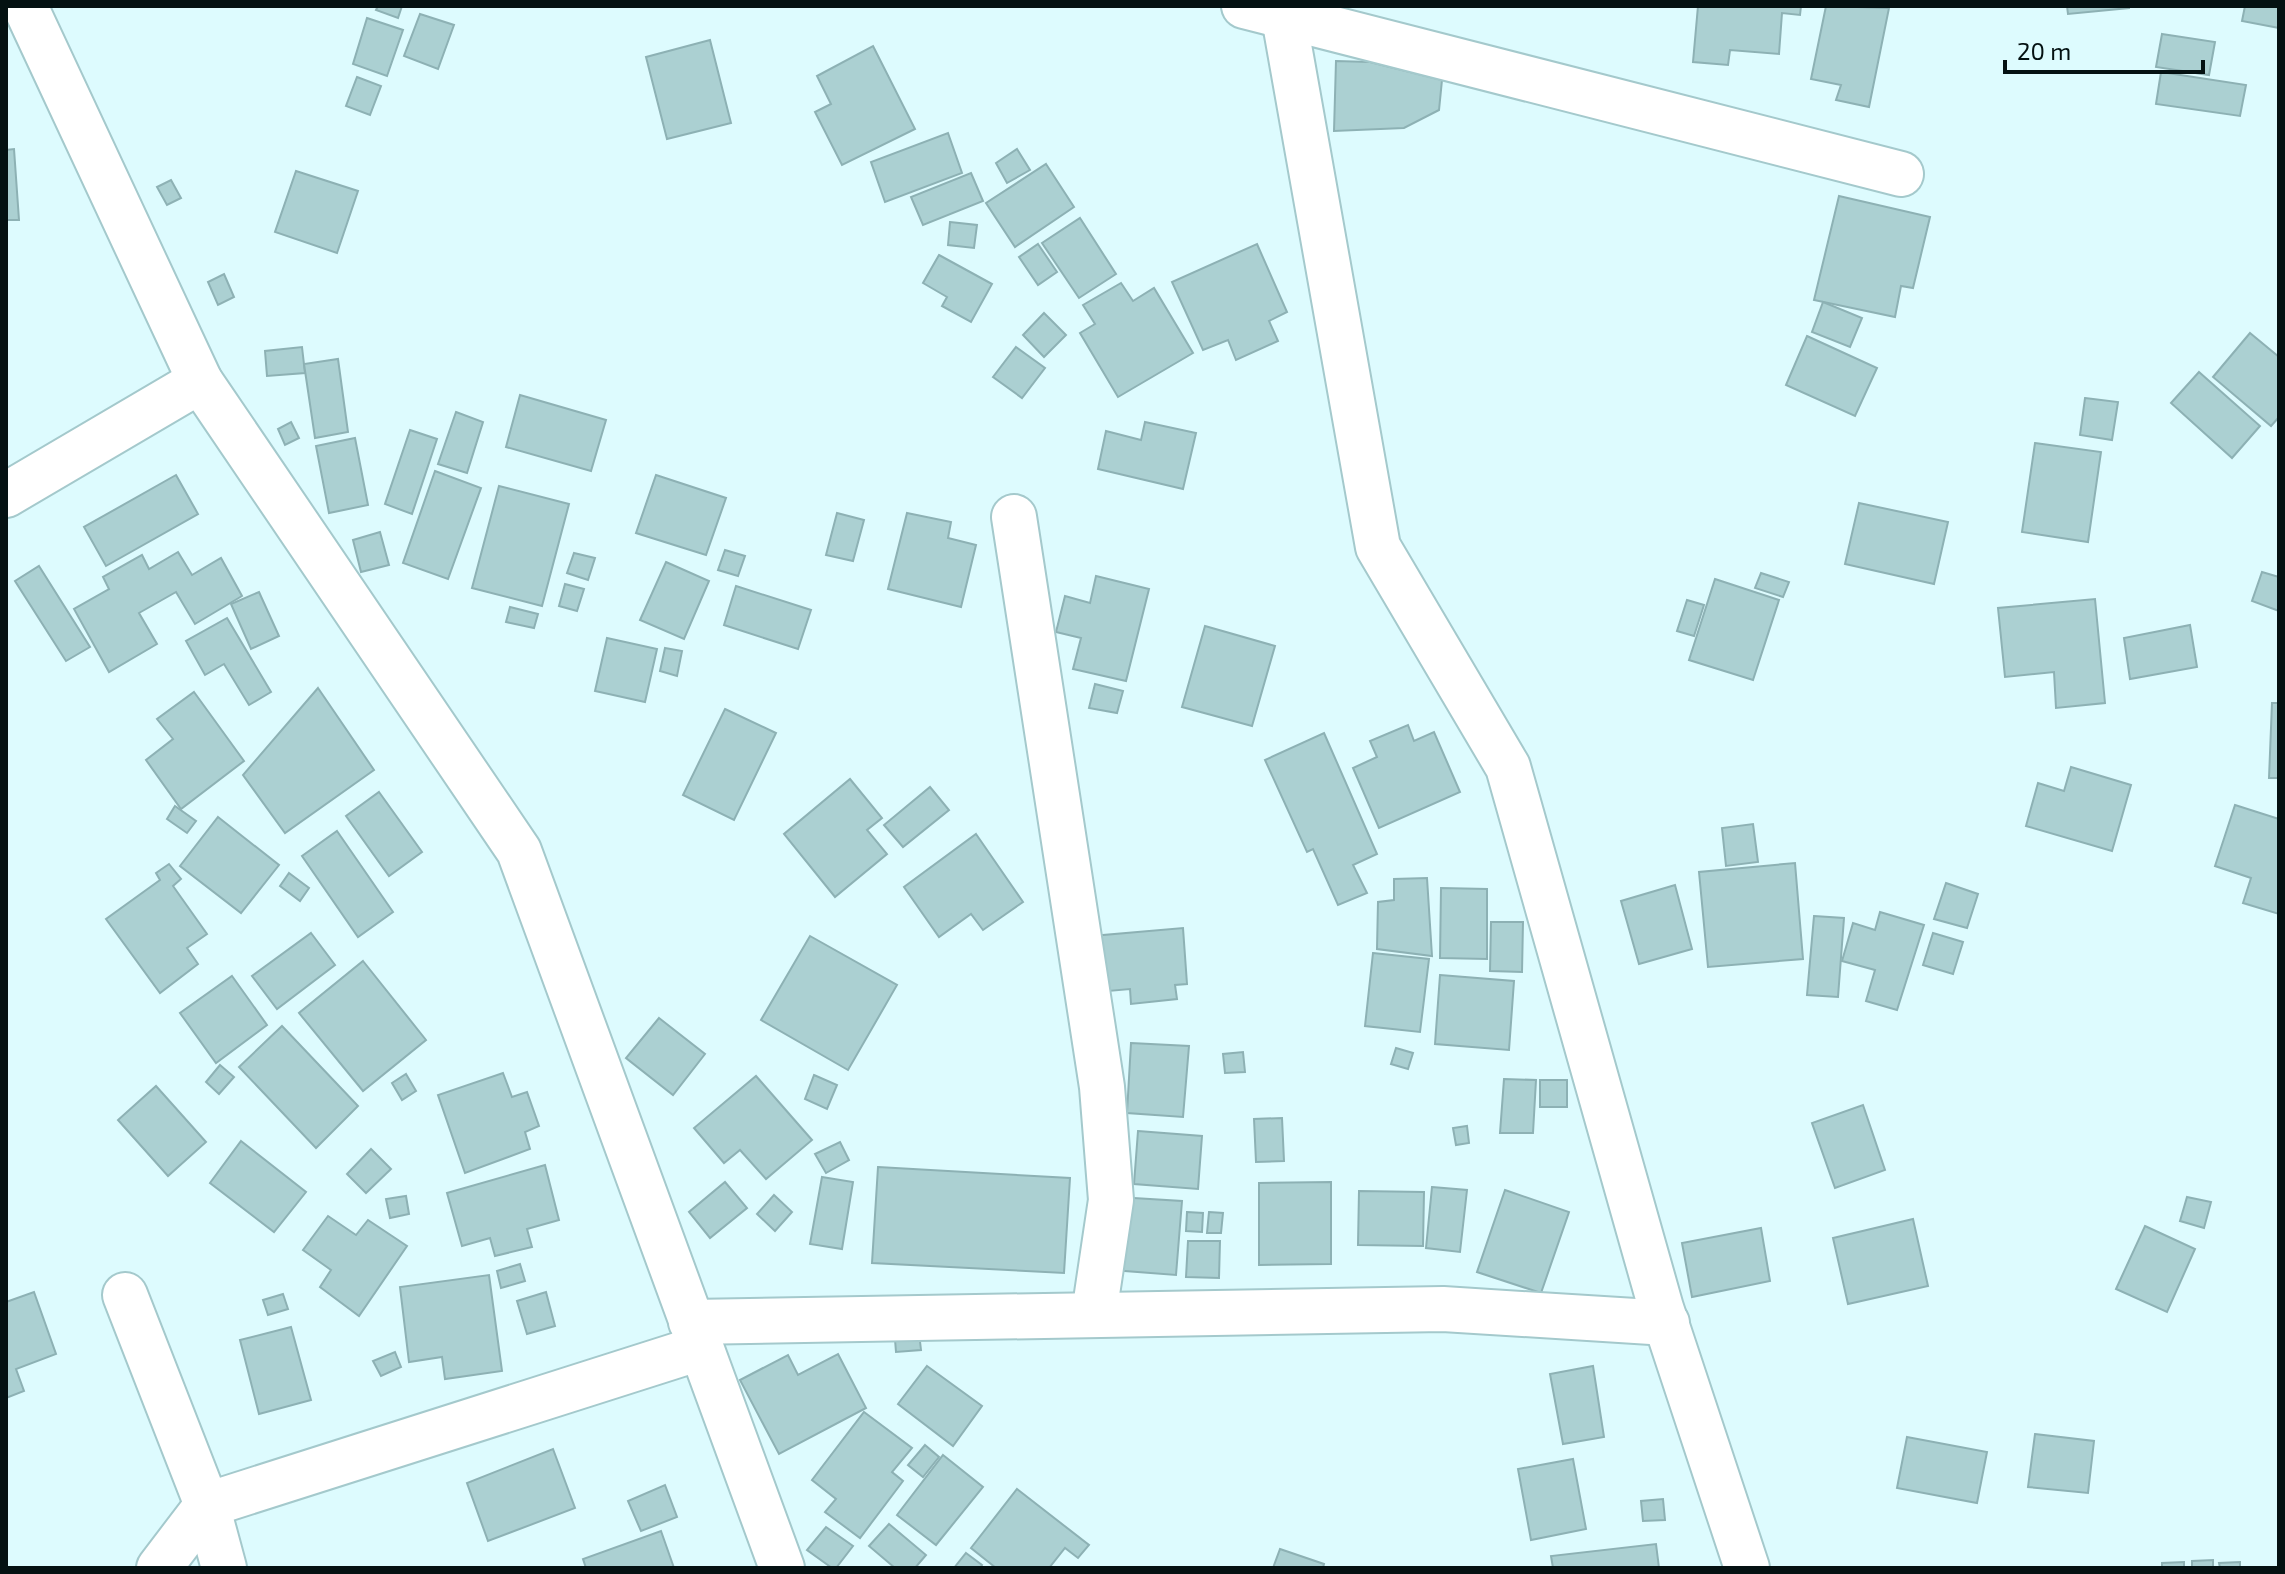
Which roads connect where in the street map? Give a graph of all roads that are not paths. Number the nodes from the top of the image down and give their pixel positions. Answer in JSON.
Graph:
{"nodes":[{"id":1,"x":25,"y":6,"type":"edge"},
{"id":2,"x":1270,"y":10,"type":"edge"},
{"id":3,"x":1901,"y":174,"type":"dead end"},
{"id":4,"x":200,"y":381,"type":"junction"},
{"id":5,"x":6,"y":495,"type":"edge"},
{"id":6,"x":1014,"y":517,"type":"dead end"},
{"id":7,"x":125,"y":1295,"type":"dead end"},
{"id":8,"x":1094,"y":1314,"type":"junction"},
{"id":9,"x":1667,"y":1323,"type":"junction"},
{"id":10,"x":696,"y":1335,"type":"junction"},
{"id":11,"x":207,"y":1505,"type":"junction"},
{"id":12,"x":159,"y":1568,"type":"edge"},
{"id":13,"x":224,"y":1568,"type":"edge"},
{"id":14,"x":782,"y":1568,"type":"edge"},
{"id":15,"x":1747,"y":1568,"type":"edge"}],
"edges":[{"from":1,"to":4,"type":"street"},
{"from":2,"to":3,"type":"street"},
{"from":2,"to":9,"type":"street"},
{"from":4,"to":5,"type":"street"},
{"from":4,"to":10,"type":"street"},
{"from":6,"to":8,"type":"street"},
{"from":7,"to":11,"type":"street"},
{"from":8,"to":9,"type":"street"},
{"from":8,"to":10,"type":"street"},
{"from":9,"to":15,"type":"street"},
{"from":10,"to":11,"type":"street"},
{"from":10,"to":14,"type":"street"},
{"from":11,"to":12,"type":"street"},
{"from":11,"to":13,"type":"street"}]}
